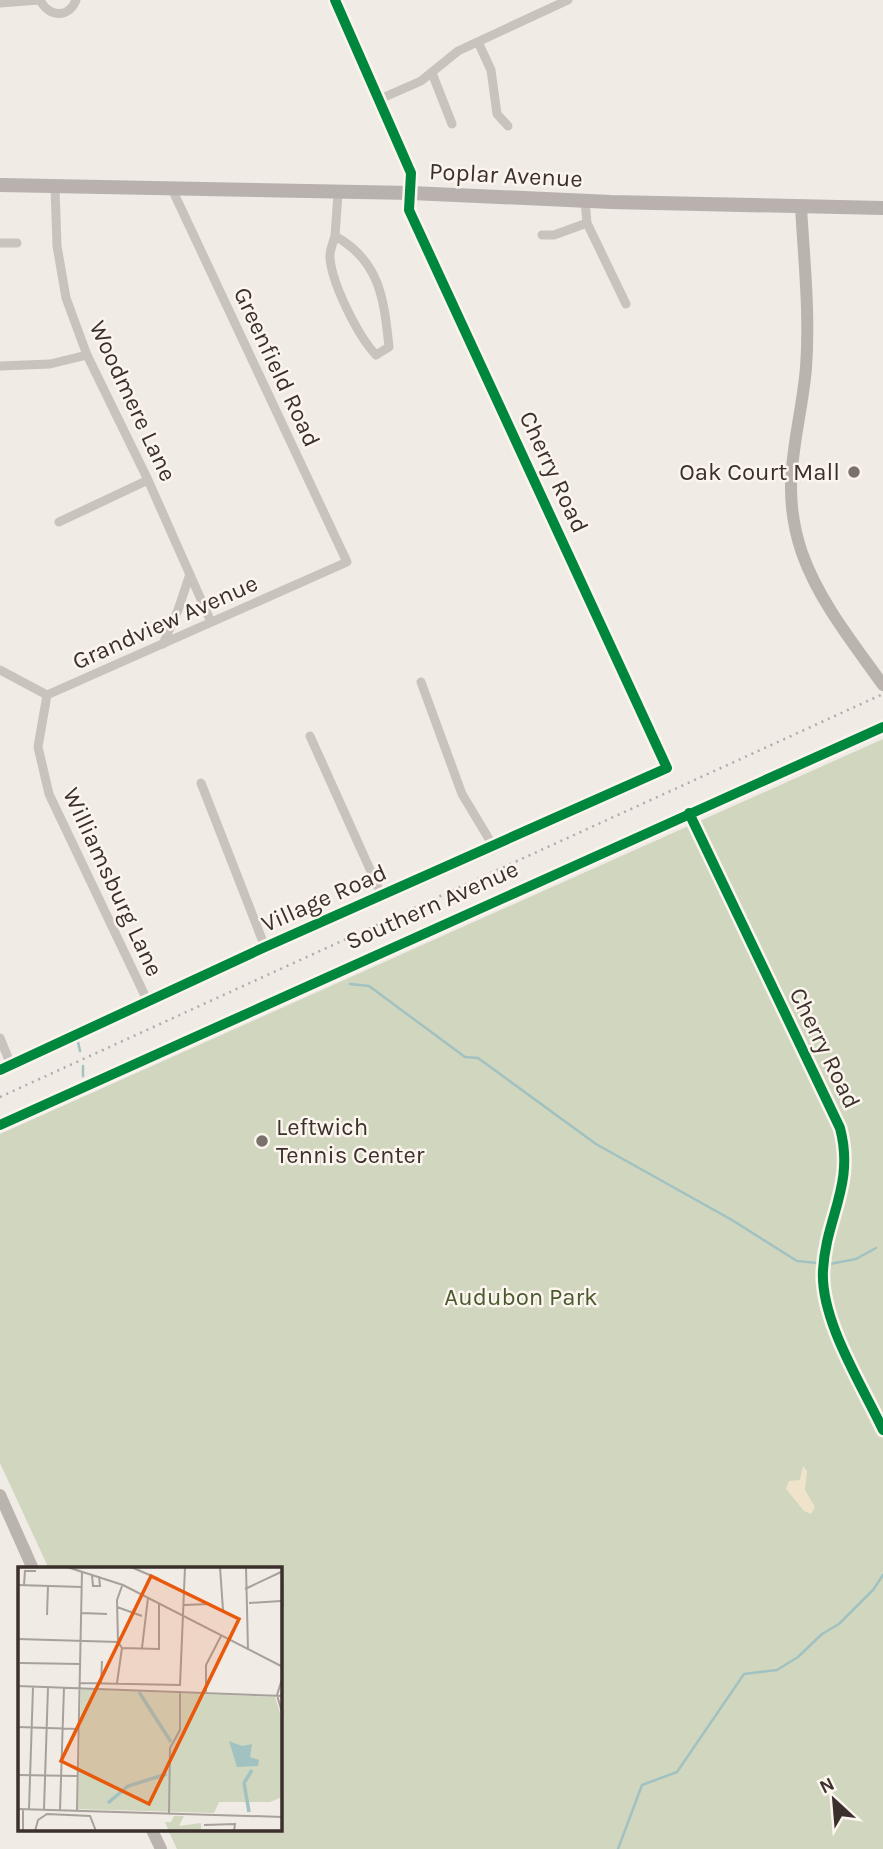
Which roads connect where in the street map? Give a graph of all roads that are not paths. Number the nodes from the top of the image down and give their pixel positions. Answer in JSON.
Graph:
{"nodes":[{"id":1,"x":39,"y":0,"type":"edge"},
{"id":2,"x":76,"y":0,"type":"edge"},
{"id":3,"x":335,"y":0,"type":"edge"},
{"id":4,"x":568,"y":0,"type":"edge"},
{"id":5,"x":0,"y":3,"type":"edge"},
{"id":6,"x":478,"y":42,"type":"junction"},
{"id":7,"x":432,"y":73,"type":"junction"},
{"id":8,"x":380,"y":99,"type":"junction"},
{"id":9,"x":452,"y":124,"type":"dead end"},
{"id":10,"x":508,"y":126,"type":"dead end"},
{"id":11,"x":0,"y":185,"type":"edge"},
{"id":12,"x":55,"y":187,"type":"junction"},
{"id":13,"x":171,"y":187,"type":"junction"},
{"id":14,"x":338,"y":193,"type":"junction"},
{"id":15,"x":411,"y":193,"type":"junction"},
{"id":16,"x":585,"y":201,"type":"junction"},
{"id":17,"x":801,"y":207,"type":"junction"},
{"id":18,"x":883,"y":208,"type":"edge"},
{"id":19,"x":587,"y":223,"type":"junction"},
{"id":20,"x":542,"y":235,"type":"dead end"},
{"id":21,"x":335,"y":236,"type":"junction"},
{"id":22,"x":0,"y":243,"type":"edge"},
{"id":23,"x":17,"y":243,"type":"dead end"},
{"id":24,"x":626,"y":304,"type":"dead end"},
{"id":25,"x":87,"y":355,"type":"junction"},
{"id":26,"x":0,"y":366,"type":"edge"},
{"id":27,"x":148,"y":480,"type":"junction"},
{"id":28,"x":60,"y":522,"type":"dead end"},
{"id":29,"x":347,"y":562,"type":"joint"},
{"id":30,"x":190,"y":574,"type":"junction"},
{"id":31,"x":211,"y":622,"type":"junction"},
{"id":32,"x":163,"y":644,"type":"junction"},
{"id":33,"x":0,"y":670,"type":"edge"},
{"id":34,"x":421,"y":681,"type":"dead end"},
{"id":35,"x":883,"y":685,"type":"edge"},
{"id":36,"x":47,"y":695,"type":"junction"},
{"id":37,"x":883,"y":727,"type":"edge"},
{"id":38,"x":310,"y":736,"type":"dead end"},
{"id":39,"x":667,"y":768,"type":"joint"},
{"id":40,"x":201,"y":783,"type":"dead end"},
{"id":41,"x":689,"y":813,"type":"junction"},
{"id":42,"x":492,"y":844,"type":"junction"},
{"id":43,"x":382,"y":896,"type":"junction"},
{"id":44,"x":265,"y":947,"type":"junction"},
{"id":45,"x":148,"y":1002,"type":"junction"},
{"id":46,"x":0,"y":1038,"type":"edge"},
{"id":47,"x":11,"y":1065,"type":"junction"},
{"id":48,"x":0,"y":1070,"type":"edge"},
{"id":49,"x":0,"y":1125,"type":"edge"},
{"id":50,"x":883,"y":1430,"type":"edge"},
{"id":51,"x":0,"y":1495,"type":"edge"},
{"id":52,"x":6,"y":1523,"type":"edge"},
{"id":53,"x":32,"y":1567,"type":"edge"},
{"id":54,"x":153,"y":1832,"type":"edge"},
{"id":55,"x":161,"y":1849,"type":"edge"}],
"edges":[{"from":1,"to":2,"type":"street"},
{"from":1,"to":5,"type":"street"},
{"from":3,"to":8,"type":"street","name":"Cherry Road"},
{"from":4,"to":6,"type":"street"},
{"from":6,"to":7,"type":"street"},
{"from":6,"to":10,"type":"street"},
{"from":7,"to":8,"type":"street"},
{"from":7,"to":9,"type":"street"},
{"from":8,"to":15,"type":"street","name":"Cherry Road"},
{"from":11,"to":12,"type":"main road","name":"Poplar Avenue"},
{"from":12,"to":13,"type":"main road","name":"Poplar Avenue"},
{"from":12,"to":25,"type":"street","name":"Woodmere Lane"},
{"from":13,"to":14,"type":"main road","name":"Poplar Avenue"},
{"from":13,"to":29,"type":"street","name":"Greenfield Road"},
{"from":14,"to":15,"type":"main road","name":"Poplar Avenue"},
{"from":14,"to":21,"type":"street"},
{"from":15,"to":16,"type":"main road","name":"Poplar Avenue"},
{"from":15,"to":39,"type":"street","name":"Cherry Road"},
{"from":16,"to":17,"type":"main road","name":"Poplar Avenue"},
{"from":16,"to":19,"type":"street"},
{"from":17,"to":18,"type":"main road","name":"Poplar Avenue"},
{"from":17,"to":35,"type":"street"},
{"from":19,"to":20,"type":"street"},
{"from":19,"to":24,"type":"street"},
{"from":21,"to":21,"type":"street"},
{"from":22,"to":23,"type":"street"},
{"from":25,"to":26,"type":"street"},
{"from":25,"to":27,"type":"street","name":"Woodmere Lane"},
{"from":27,"to":28,"type":"street"},
{"from":27,"to":30,"type":"street","name":"Woodmere Lane"},
{"from":29,"to":31,"type":"street","name":"Grandview Avenue"},
{"from":30,"to":31,"type":"street","name":"Woodmere Lane"},
{"from":30,"to":32,"type":"street"},
{"from":31,"to":32,"type":"street","name":"Grandview Avenue"},
{"from":32,"to":36,"type":"street","name":"Grandview Avenue"},
{"from":33,"to":36,"type":"street"},
{"from":34,"to":42,"type":"street"},
{"from":36,"to":45,"type":"street","name":"Williamsburg Lane"},
{"from":37,"to":41,"type":"street","name":"Southern Avenue"},
{"from":38,"to":43,"type":"street"},
{"from":39,"to":42,"type":"street","name":"Village Road"},
{"from":40,"to":44,"type":"street"},
{"from":41,"to":49,"type":"street","name":"Southern Avenue"},
{"from":41,"to":50,"type":"street","name":"Cherry Road"},
{"from":42,"to":43,"type":"street","name":"Village Road"},
{"from":43,"to":44,"type":"street","name":"Village Road"},
{"from":44,"to":45,"type":"street","name":"Village Road"},
{"from":45,"to":47,"type":"street","name":"Village Road"},
{"from":46,"to":47,"type":"street"},
{"from":47,"to":48,"type":"street","name":"Village Road"},
{"from":51,"to":52,"type":"street"},
{"from":52,"to":53,"type":"street"},
{"from":54,"to":55,"type":"street"}]}
